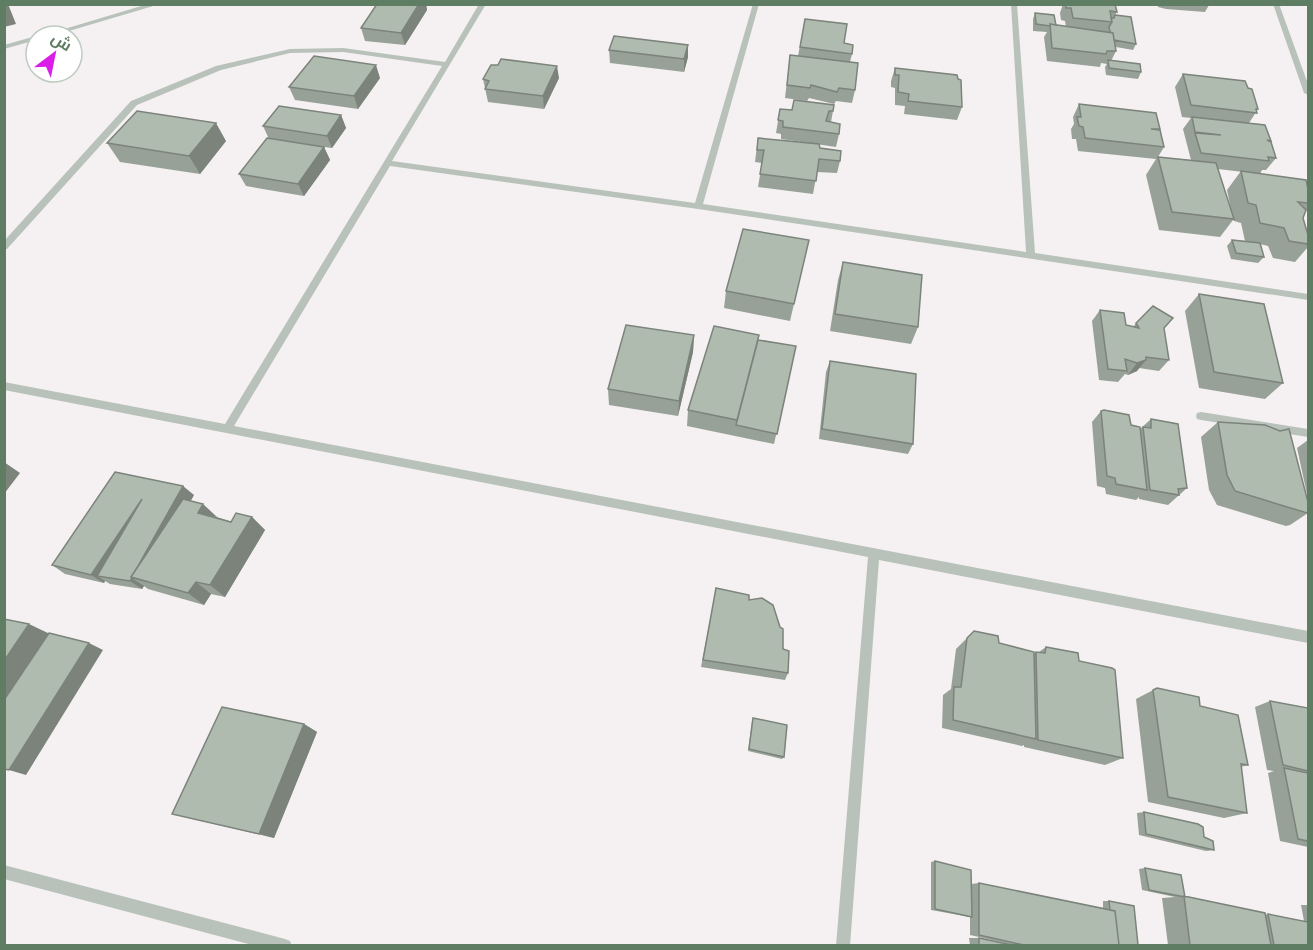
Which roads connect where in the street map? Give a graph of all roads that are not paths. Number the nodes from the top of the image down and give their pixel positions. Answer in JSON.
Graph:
{"nodes":[{"id":1,"x":157,"y":4,"type":"edge"},
{"id":2,"x":483,"y":4,"type":"edge"},
{"id":3,"x":756,"y":4,"type":"edge"},
{"id":4,"x":1014,"y":4,"type":"edge"},
{"id":5,"x":1276,"y":4,"type":"edge"},
{"id":6,"x":84,"y":25,"type":"edge"},
{"id":7,"x":24,"y":41,"type":"edge"},
{"id":8,"x":4,"y":47,"type":"edge"},
{"id":9,"x":447,"y":64,"type":"junction"},
{"id":10,"x":1308,"y":93,"type":"edge"},
{"id":11,"x":387,"y":163,"type":"junction"},
{"id":12,"x":699,"y":206,"type":"junction"},
{"id":13,"x":4,"y":246,"type":"edge"},
{"id":14,"x":1031,"y":255,"type":"junction"},
{"id":15,"x":1308,"y":297,"type":"edge"},
{"id":16,"x":4,"y":386,"type":"edge"},
{"id":17,"x":1201,"y":416,"type":"dead end"},
{"id":18,"x":227,"y":429,"type":"junction"},
{"id":19,"x":1308,"y":433,"type":"edge"},
{"id":20,"x":873,"y":553,"type":"junction"},
{"id":21,"x":1308,"y":637,"type":"edge"},
{"id":22,"x":4,"y":872,"type":"edge"},
{"id":23,"x":285,"y":945,"type":"edge"},
{"id":24,"x":843,"y":945,"type":"edge"}],
"edges":[{"from":1,"to":6,"type":"street"},
{"from":2,"to":9,"type":"street"},
{"from":3,"to":12,"type":"street"},
{"from":4,"to":14,"type":"street"},
{"from":5,"to":10,"type":"street"},
{"from":7,"to":8,"type":"street"},
{"from":9,"to":11,"type":"street"},
{"from":9,"to":13,"type":"street"},
{"from":11,"to":12,"type":"street"},
{"from":11,"to":18,"type":"street"},
{"from":12,"to":14,"type":"street"},
{"from":14,"to":15,"type":"street"},
{"from":16,"to":18,"type":"street"},
{"from":17,"to":19,"type":"street"},
{"from":18,"to":20,"type":"street"},
{"from":20,"to":21,"type":"street"},
{"from":20,"to":24,"type":"street"},
{"from":22,"to":23,"type":"street"}]}
